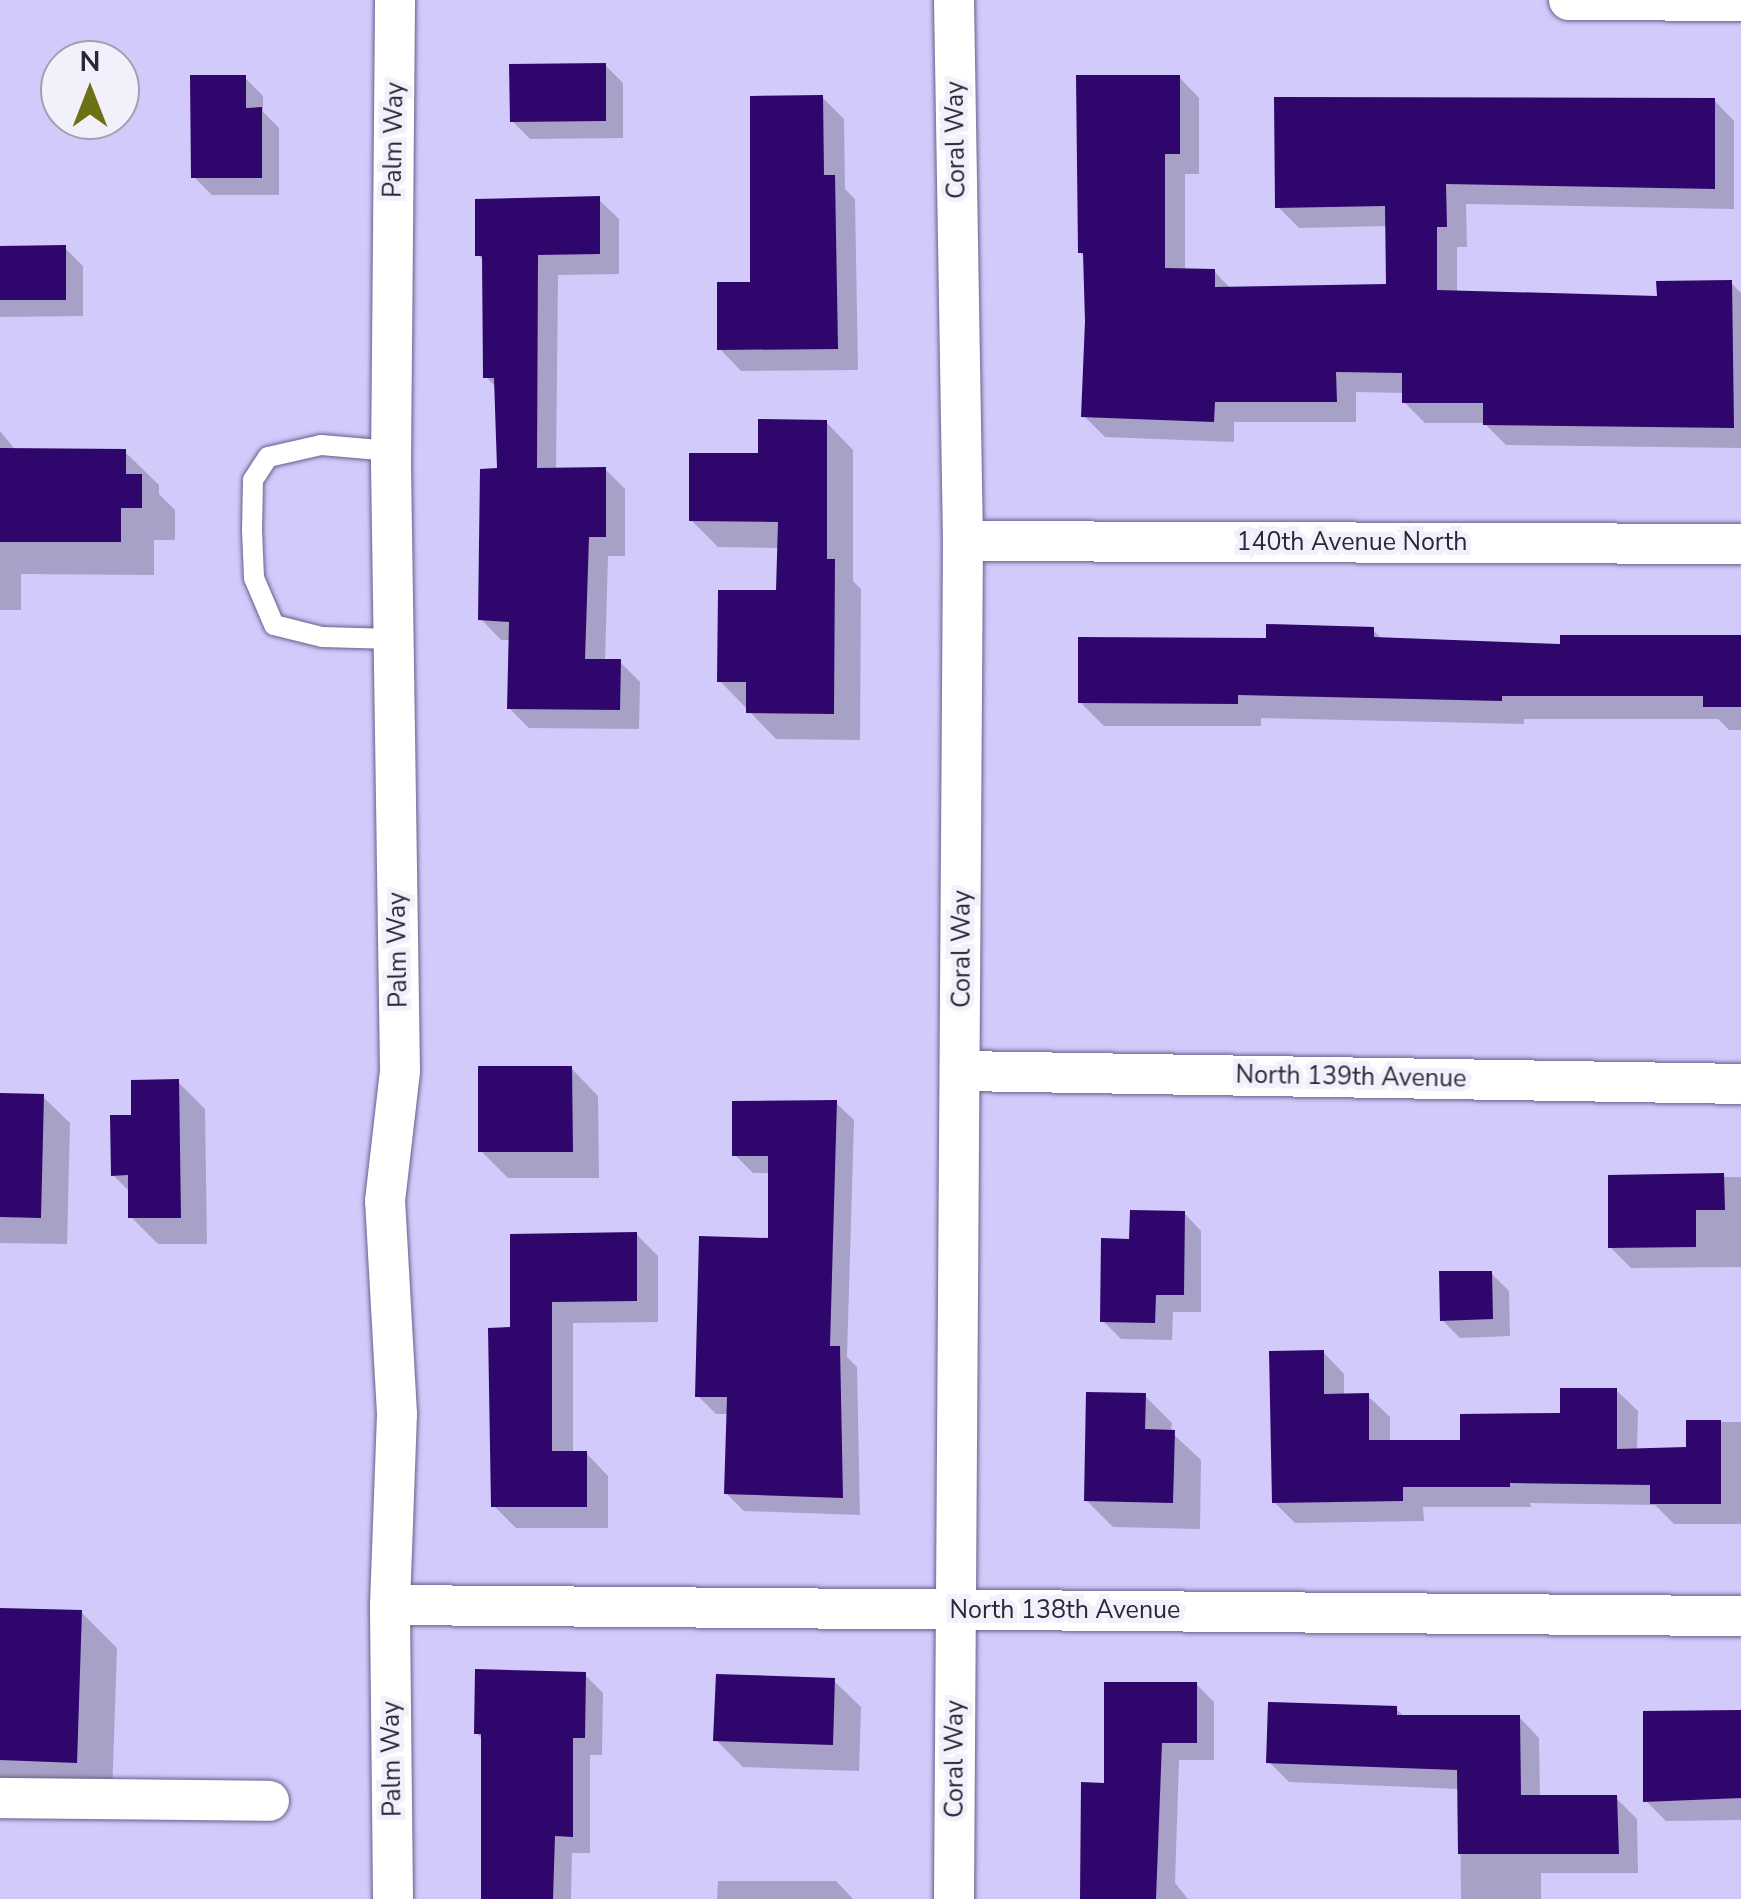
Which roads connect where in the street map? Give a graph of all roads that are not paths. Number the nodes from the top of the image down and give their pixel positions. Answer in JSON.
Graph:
{"nodes":[{"id":1,"x":395,"y":0,"type":"edge"},
{"id":2,"x":954,"y":0,"type":"edge"},
{"id":3,"x":1569,"y":0,"type":"edge"},
{"id":4,"x":1741,"y":0,"type":"edge"},
{"id":5,"x":391,"y":451,"type":"junction"},
{"id":6,"x":963,"y":541,"type":"junction"},
{"id":7,"x":1741,"y":544,"type":"edge"},
{"id":8,"x":394,"y":639,"type":"junction"},
{"id":9,"x":961,"y":1071,"type":"junction"},
{"id":10,"x":1741,"y":1084,"type":"edge"},
{"id":11,"x":390,"y":1605,"type":"junction"},
{"id":12,"x":956,"y":1609,"type":"junction"},
{"id":13,"x":1741,"y":1616,"type":"edge"},
{"id":14,"x":0,"y":1798,"type":"edge"},
{"id":15,"x":269,"y":1801,"type":"dead end"},
{"id":16,"x":393,"y":1899,"type":"edge"},
{"id":17,"x":954,"y":1899,"type":"edge"}],
"edges":[{"from":1,"to":5,"type":"street","name":"Palm Way"},
{"from":2,"to":6,"type":"street","name":"Coral Way"},
{"from":3,"to":4,"type":"street"},
{"from":5,"to":8,"type":"street","name":"Palm Way"},
{"from":5,"to":8,"type":"lane"},
{"from":6,"to":7,"type":"street","name":"140th Avenue North"},
{"from":6,"to":9,"type":"street","name":"Coral Way"},
{"from":8,"to":11,"type":"street","name":"Palm Way"},
{"from":9,"to":10,"type":"street","name":"North 139th Avenue"},
{"from":9,"to":12,"type":"street","name":"Coral Way"},
{"from":11,"to":12,"type":"street","name":"North 138th Avenue"},
{"from":11,"to":16,"type":"street","name":"Palm Way"},
{"from":12,"to":13,"type":"street","name":"North 138th Avenue"},
{"from":12,"to":17,"type":"street","name":"Coral Way"},
{"from":14,"to":15,"type":"street"}]}
